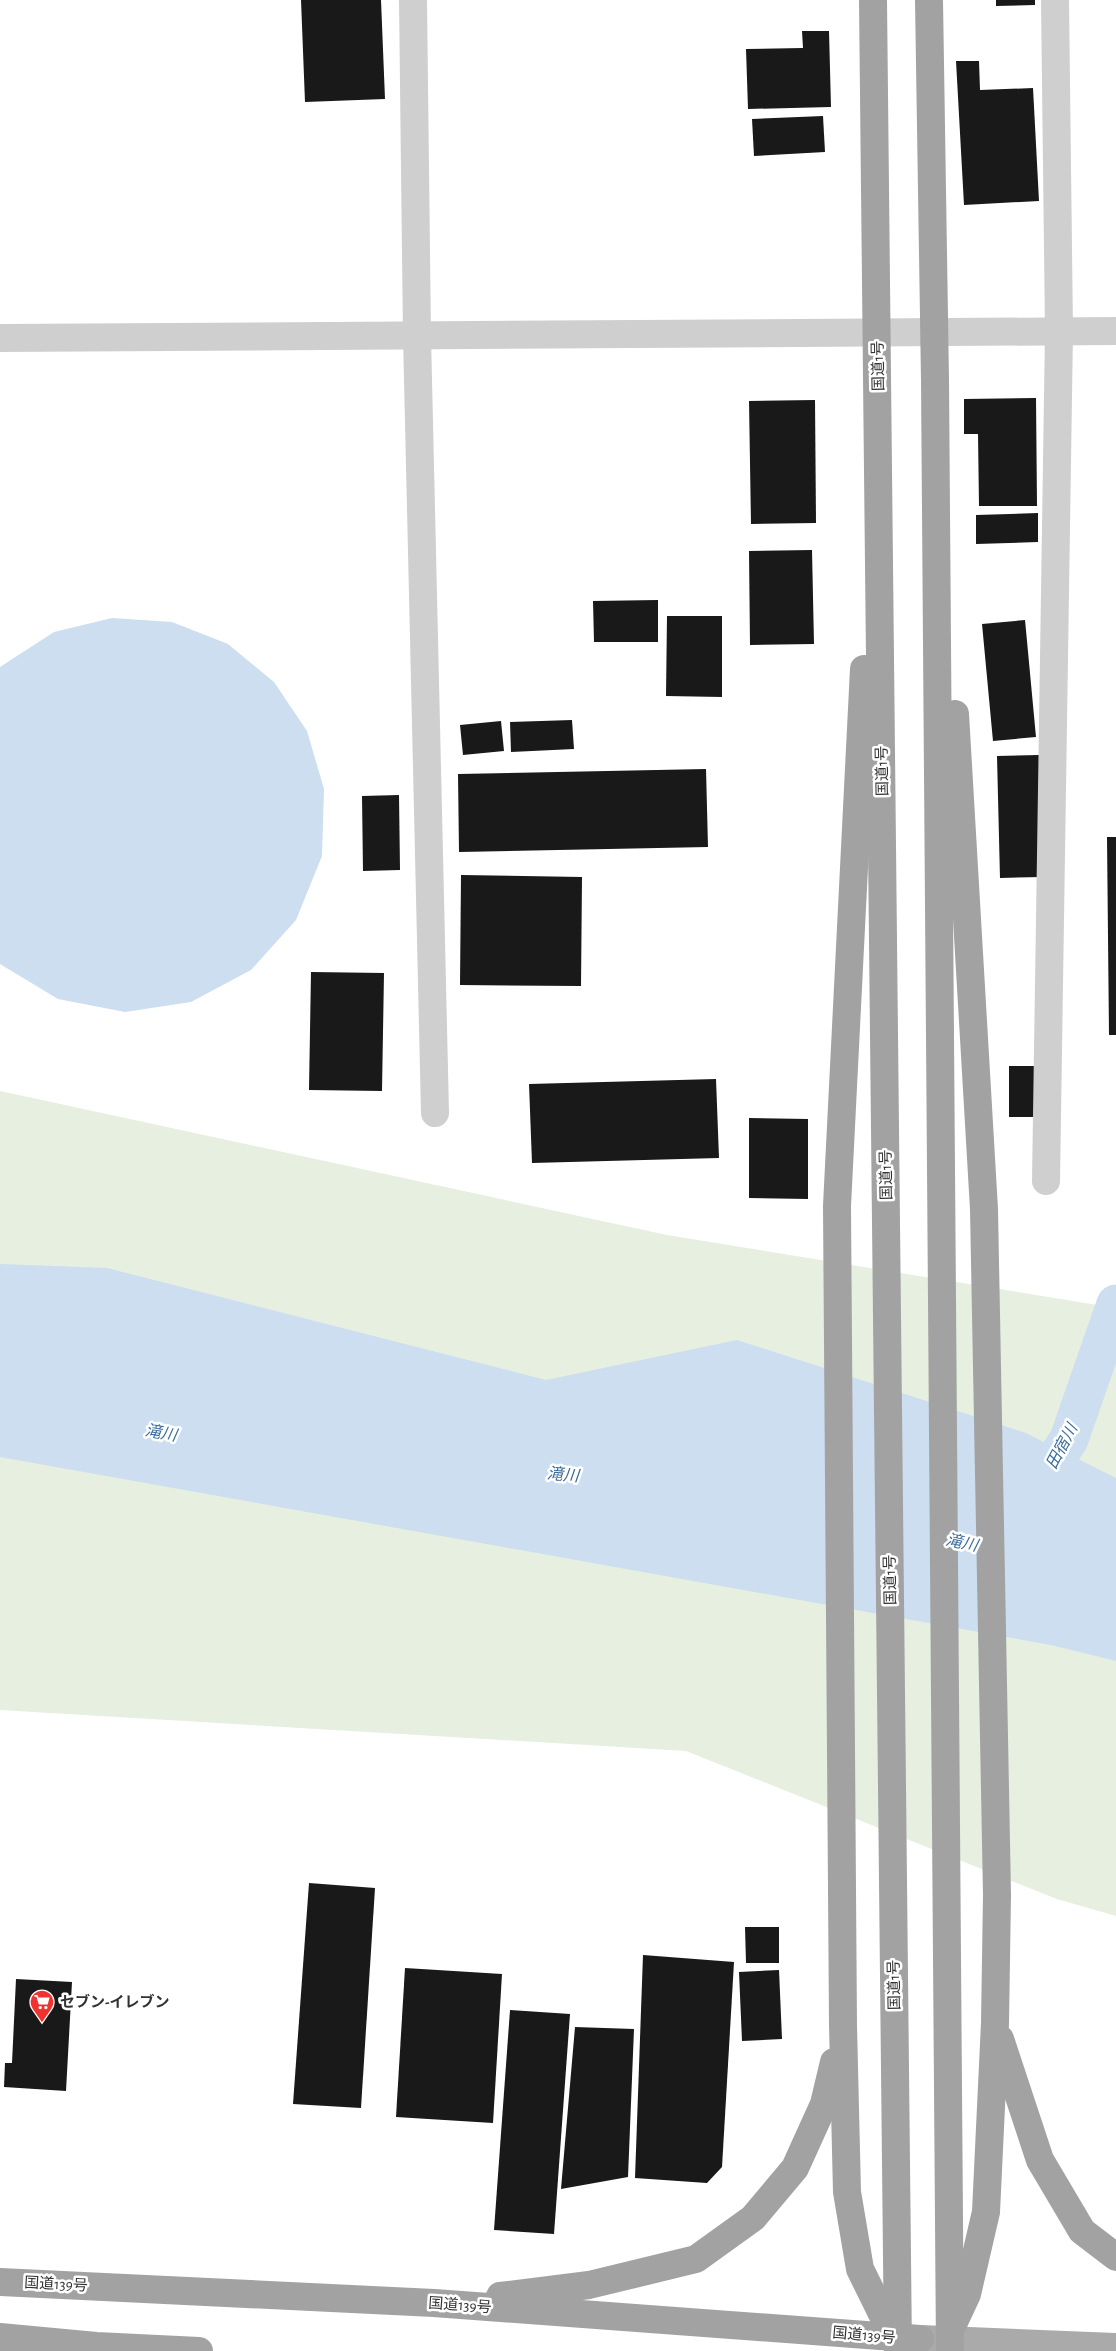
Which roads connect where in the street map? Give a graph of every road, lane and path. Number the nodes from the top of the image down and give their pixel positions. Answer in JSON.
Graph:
{"nodes":[{"id":1,"x":412,"y":0,"type":"edge"},
{"id":2,"x":873,"y":0,"type":"edge"},
{"id":3,"x":929,"y":0,"type":"edge"},
{"id":4,"x":1056,"y":0,"type":"edge"},
{"id":5,"x":1059,"y":331,"type":"junction"},
{"id":6,"x":1116,"y":331,"type":"edge"},
{"id":7,"x":417,"y":336,"type":"junction"},
{"id":8,"x":0,"y":338,"type":"edge"},
{"id":9,"x":935,"y":380,"type":"junction"},
{"id":10,"x":878,"y":388,"type":"junction"},
{"id":11,"x":435,"y":1114,"type":"dead end"},
{"id":12,"x":1046,"y":1181,"type":"dead end"},
{"id":13,"x":995,"y":2023,"type":"junction"},
{"id":14,"x":843,"y":2025,"type":"junction"},
{"id":15,"x":1116,"y":2257,"type":"edge"},
{"id":16,"x":0,"y":2282,"type":"edge"},
{"id":17,"x":434,"y":2303,"type":"junction"},
{"id":18,"x":0,"y":2337,"type":"edge"},
{"id":19,"x":921,"y":2347,"type":"edge"},
{"id":20,"x":1116,"y":2347,"type":"edge"},
{"id":21,"x":102,"y":2349,"type":"edge"},
{"id":22,"x":199,"y":2351,"type":"edge"}],
"edges":[{"from":1,"to":7,"type":"street"},
{"from":2,"to":10,"type":"highway","name":"国道1号"},
{"from":3,"to":9,"type":"highway"},
{"from":4,"to":5,"type":"street"},
{"from":5,"to":6,"type":"street"},
{"from":5,"to":7,"type":"street"},
{"from":5,"to":12,"type":"street"},
{"from":7,"to":8,"type":"street"},
{"from":7,"to":11,"type":"street"},
{"from":9,"to":13,"type":"highway"},
{"from":9,"to":19,"type":"highway"},
{"from":10,"to":14,"type":"highway"},
{"from":10,"to":19,"type":"highway","name":"国道1号"},
{"from":13,"to":15,"type":"highway"},
{"from":13,"to":19,"type":"highway"},
{"from":14,"to":17,"type":"highway"},
{"from":14,"to":19,"type":"highway"},
{"from":16,"to":17,"type":"highway","name":"国道139号"},
{"from":17,"to":19,"type":"highway","name":"国道139号"},
{"from":18,"to":21,"type":"highway"},
{"from":19,"to":20,"type":"main road"},
{"from":21,"to":22,"type":"highway"}]}
